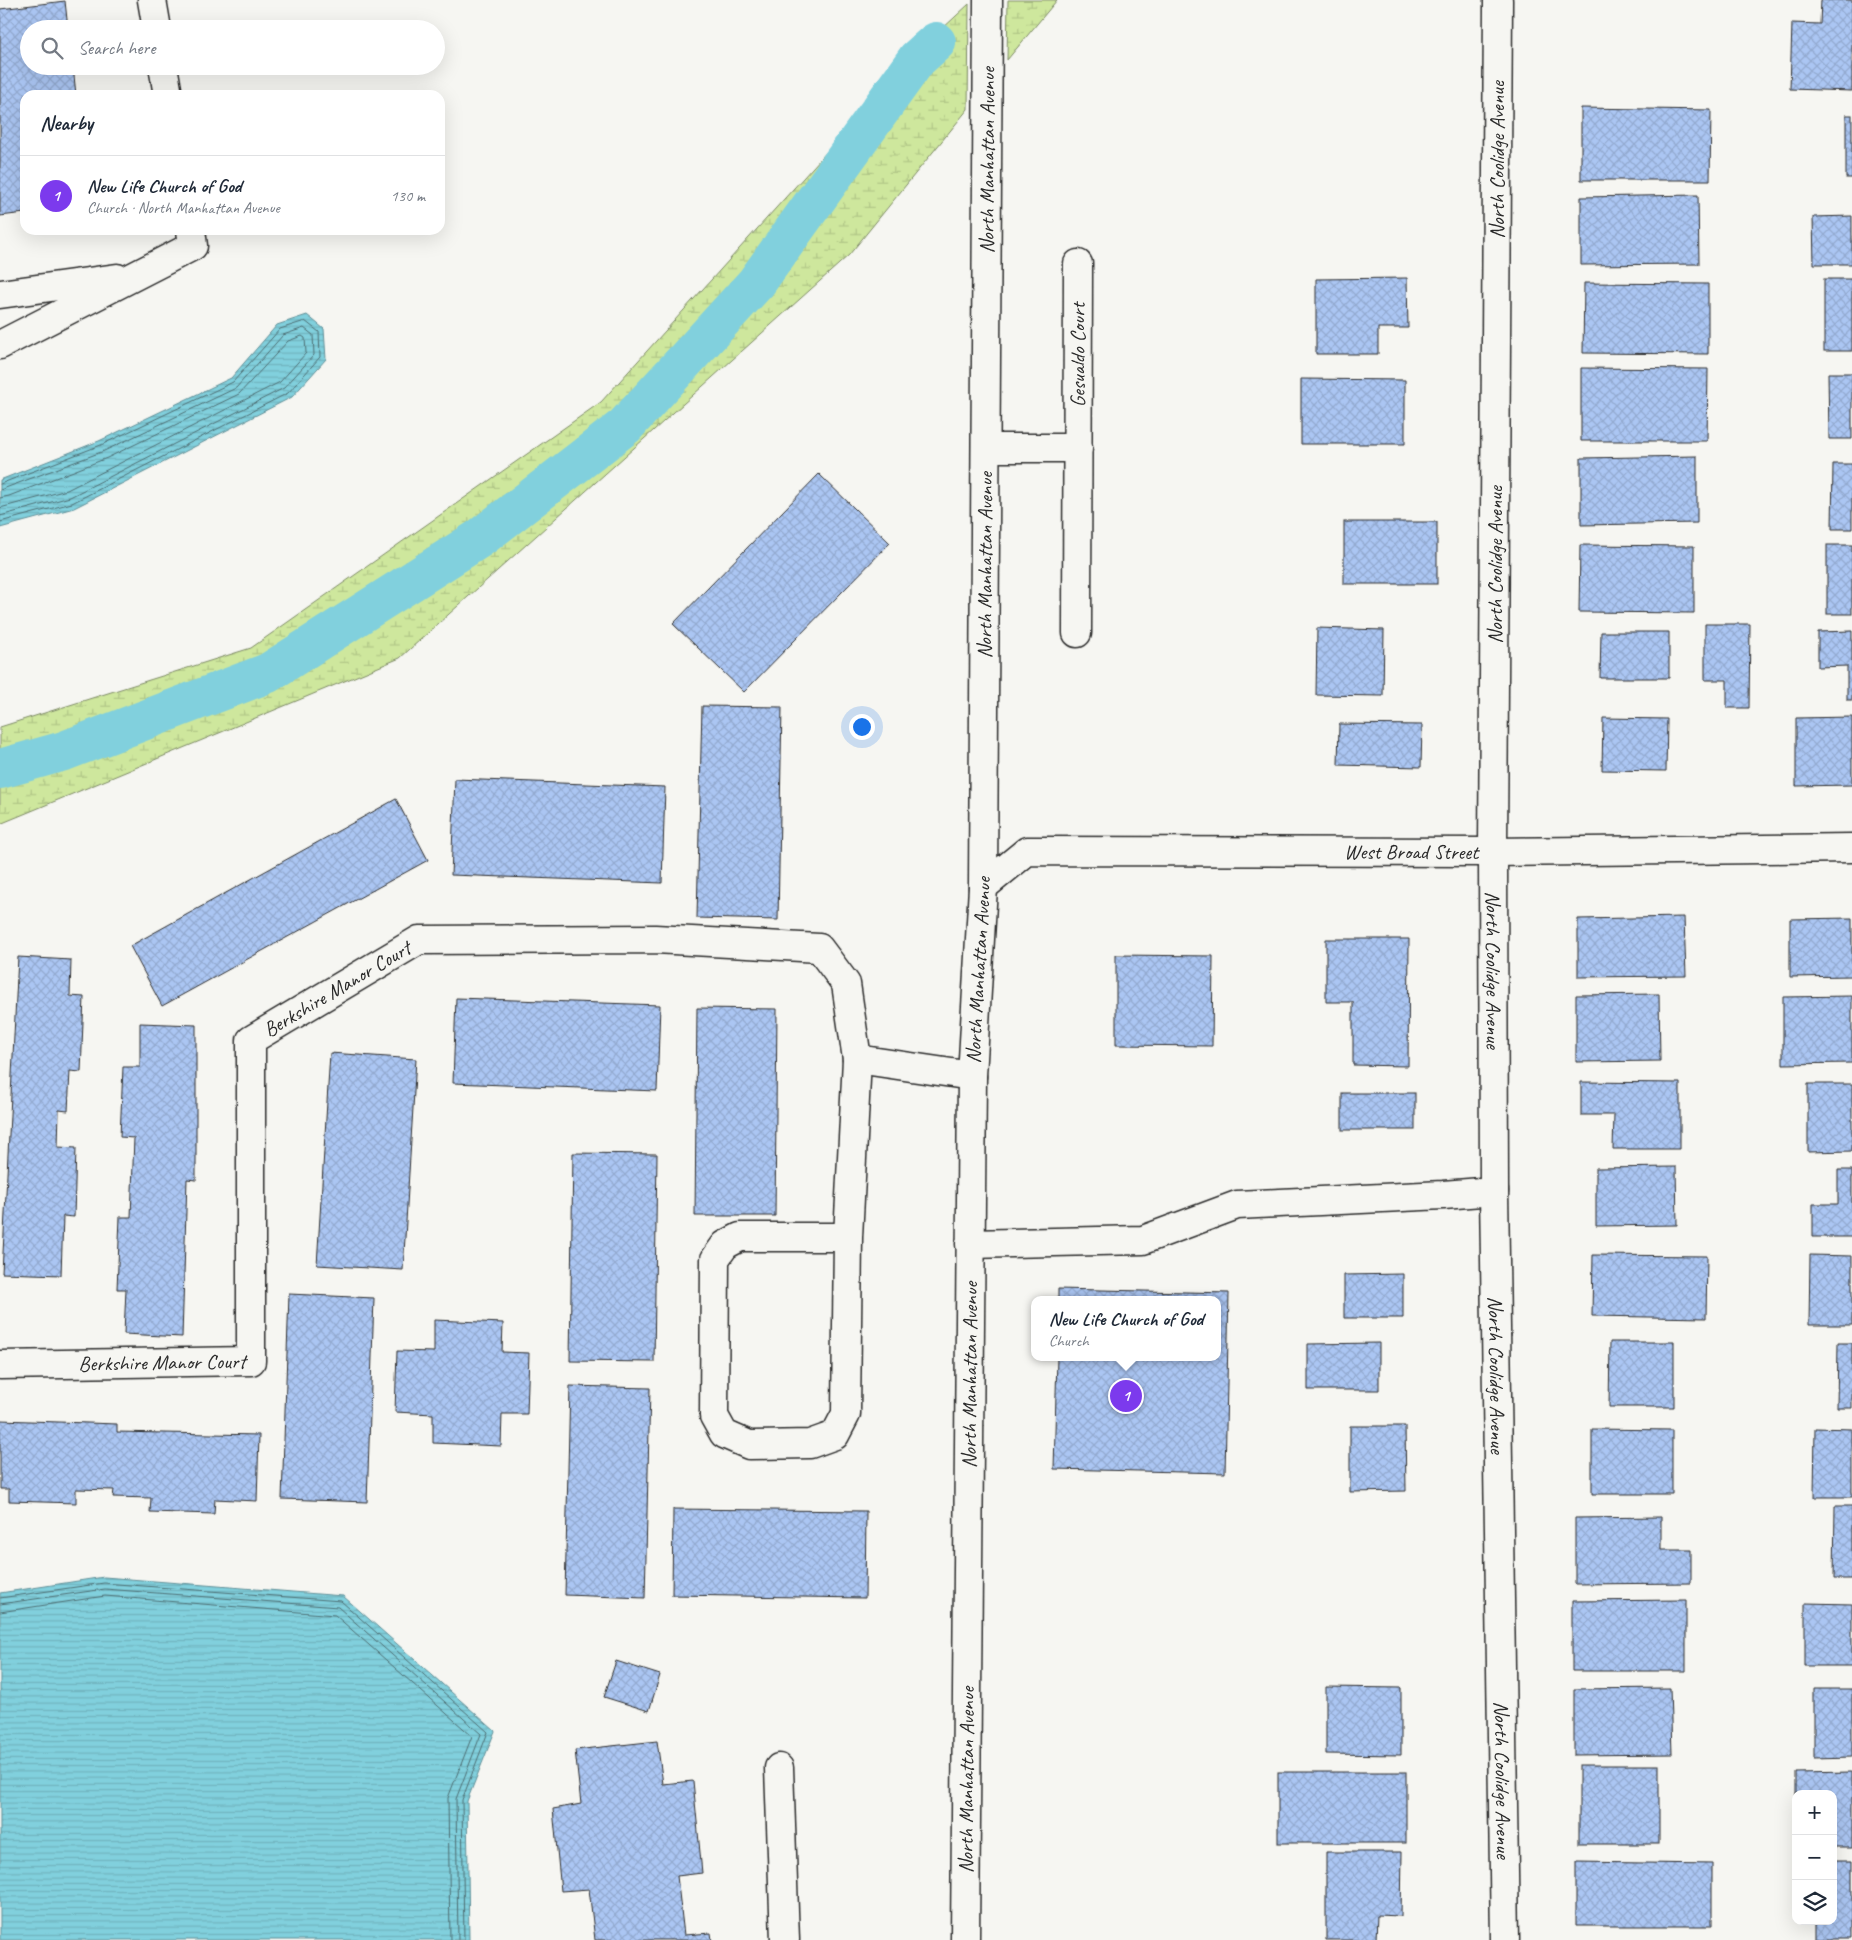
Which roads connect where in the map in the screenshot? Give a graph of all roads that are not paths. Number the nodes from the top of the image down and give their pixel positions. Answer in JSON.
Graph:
{"nodes":[{"id":1,"x":152,"y":0,"type":"edge"},
{"id":2,"x":988,"y":0,"type":"edge"},
{"id":3,"x":1498,"y":0,"type":"edge"},
{"id":4,"x":155,"y":20,"type":"edge"},
{"id":5,"x":165,"y":75,"type":"edge"},
{"id":6,"x":167,"y":90,"type":"edge"},
{"id":7,"x":191,"y":235,"type":"edge"},
{"id":8,"x":1078,"y":264,"type":"dead end"},
{"id":9,"x":138,"y":275,"type":"junction"},
{"id":10,"x":0,"y":294,"type":"edge"},
{"id":11,"x":0,"y":345,"type":"edge"},
{"id":12,"x":986,"y":448,"type":"junction"},
{"id":13,"x":1078,"y":448,"type":"junction"},
{"id":14,"x":1077,"y":633,"type":"dead end"},
{"id":15,"x":1852,"y":848,"type":"edge"},
{"id":16,"x":1493,"y":852,"type":"junction"},
{"id":17,"x":983,"y":887,"type":"junction"},
{"id":18,"x":857,"y":1059,"type":"junction"},
{"id":19,"x":972,"y":1076,"type":"junction"},
{"id":20,"x":1494,"y":1191,"type":"junction"},
{"id":21,"x":848,"y":1237,"type":"junction"},
{"id":22,"x":970,"y":1244,"type":"junction"},
{"id":23,"x":0,"y":1365,"type":"edge"},
{"id":24,"x":779,"y":1768,"type":"dead end"},
{"id":25,"x":785,"y":1940,"type":"edge"},
{"id":26,"x":965,"y":1940,"type":"edge"},
{"id":27,"x":1505,"y":1940,"type":"edge"}],
"edges":[{"from":1,"to":4,"type":"street"},
{"from":2,"to":12,"type":"street","name":"North Manhattan Avenue"},
{"from":3,"to":16,"type":"street","name":"North Coolidge Avenue"},
{"from":5,"to":6,"type":"street"},
{"from":7,"to":9,"type":"street"},
{"from":8,"to":13,"type":"street","name":"Gesualdo Court"},
{"from":9,"to":10,"type":"street"},
{"from":9,"to":11,"type":"street"},
{"from":12,"to":13,"type":"street"},
{"from":12,"to":17,"type":"street","name":"North Manhattan Avenue"},
{"from":13,"to":14,"type":"street","name":"Gesualdo Court"},
{"from":15,"to":16,"type":"street","name":"West Broad Street"},
{"from":16,"to":17,"type":"street","name":"West Broad Street"},
{"from":16,"to":20,"type":"street","name":"North Coolidge Avenue"},
{"from":17,"to":19,"type":"street","name":"North Manhattan Avenue"},
{"from":18,"to":19,"type":"street"},
{"from":18,"to":21,"type":"street"},
{"from":18,"to":23,"type":"street","name":"Berkshire Manor Court"},
{"from":19,"to":22,"type":"street","name":"North Manhattan Avenue"},
{"from":20,"to":22,"type":"street"},
{"from":20,"to":27,"type":"street","name":"North Coolidge Avenue"},
{"from":21,"to":21,"type":"street"},
{"from":22,"to":26,"type":"street","name":"North Manhattan Avenue"},
{"from":24,"to":25,"type":"street"}]}
